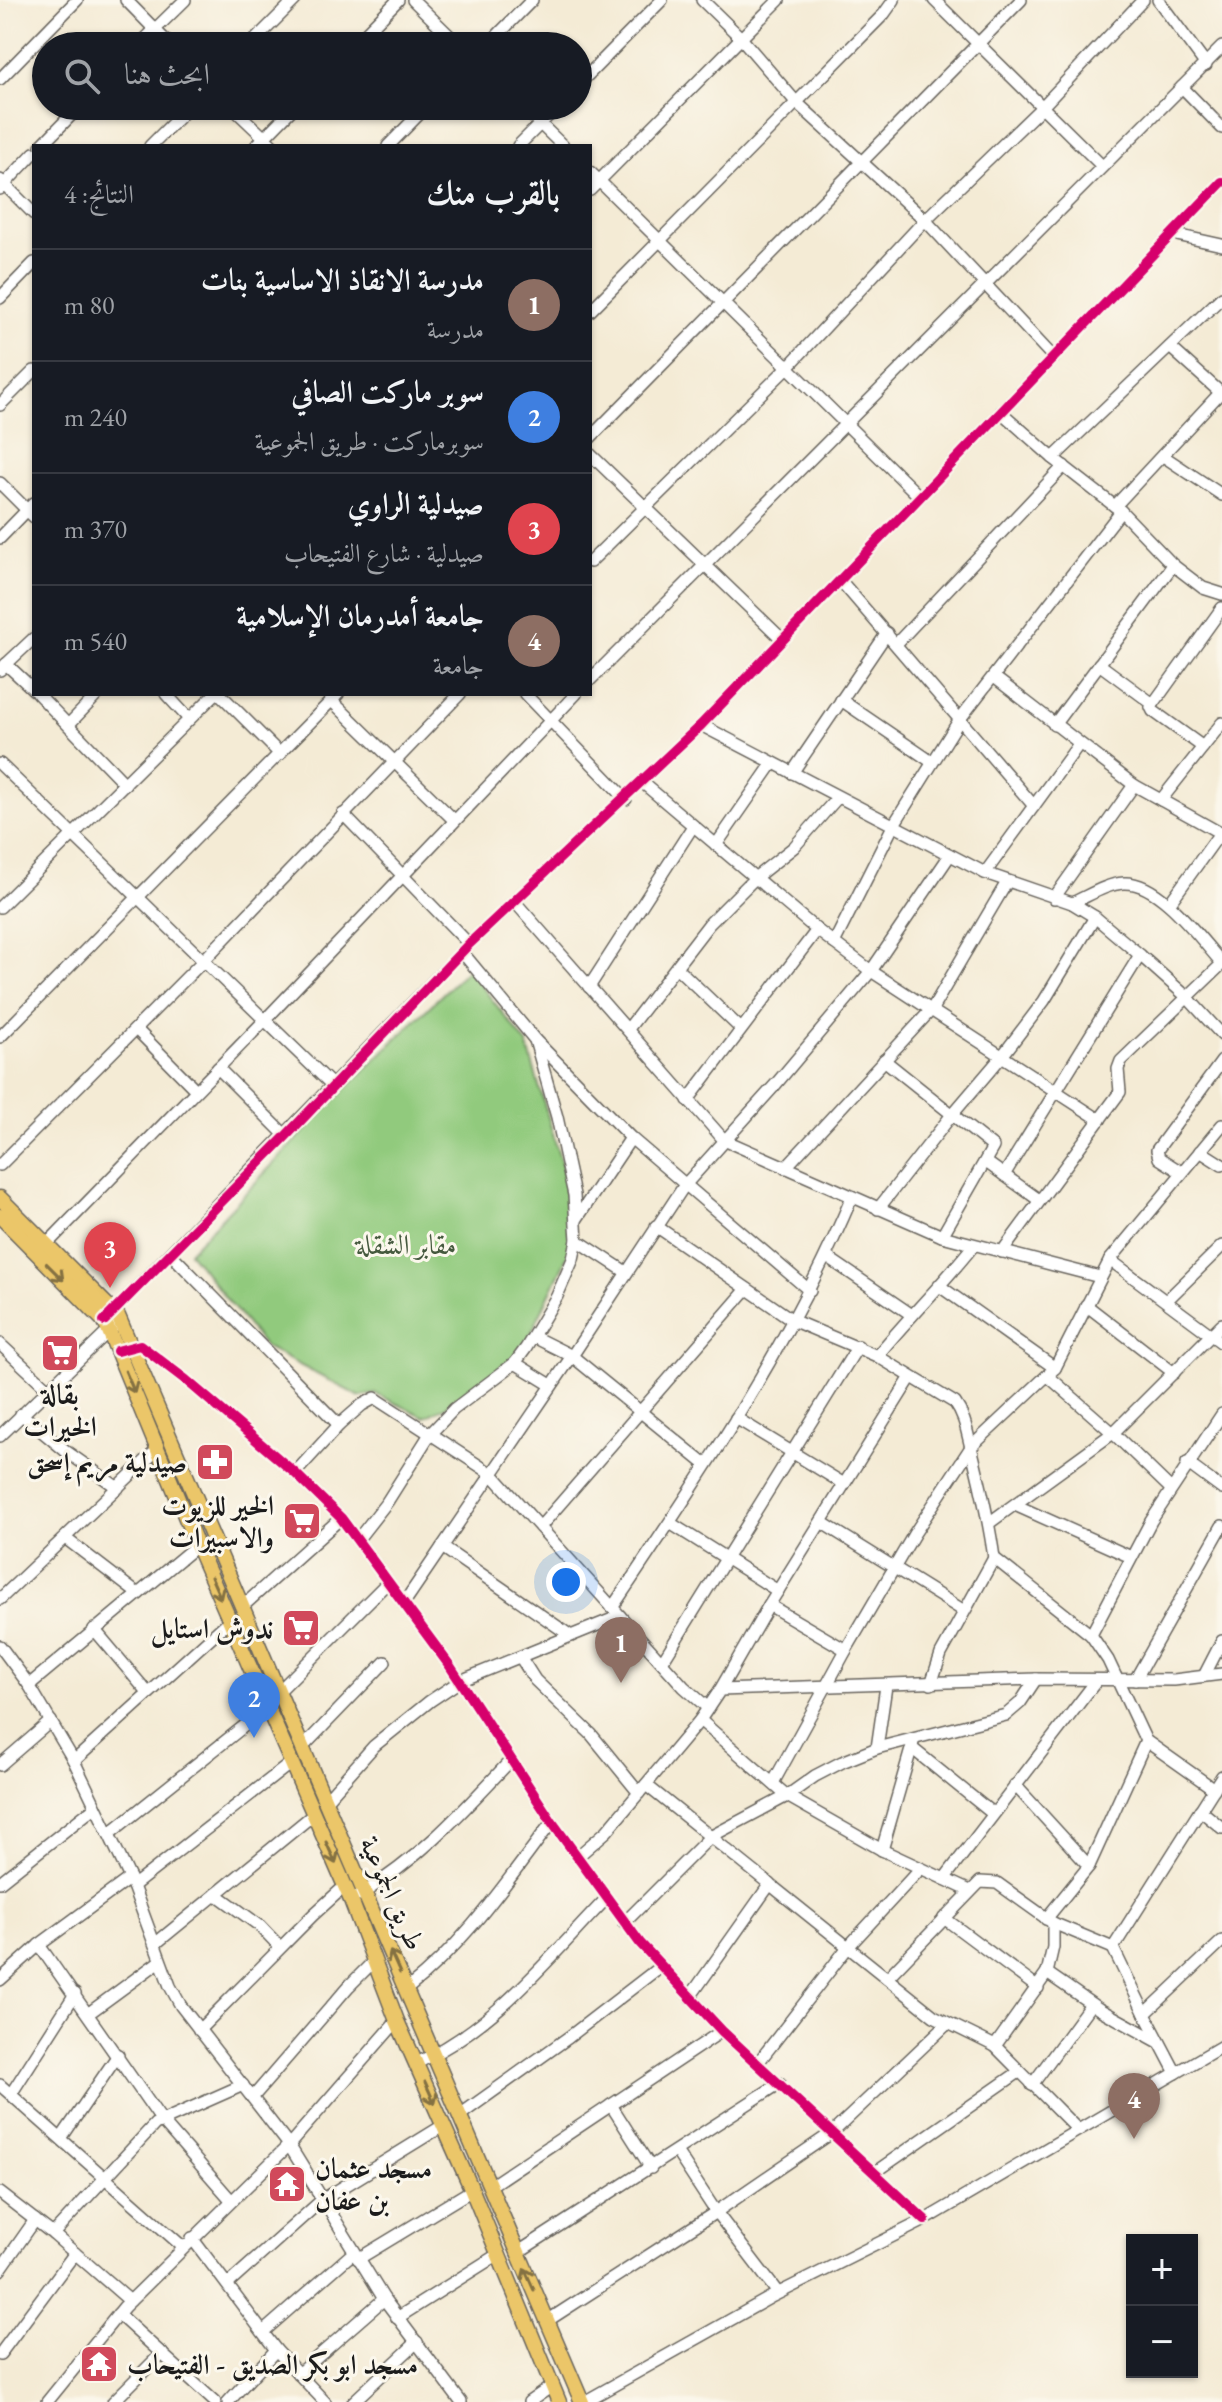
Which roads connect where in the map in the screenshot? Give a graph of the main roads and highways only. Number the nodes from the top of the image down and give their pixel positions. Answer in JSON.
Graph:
{"nodes":[{"id":1,"x":0,"y":1198,"type":"edge"},
{"id":2,"x":0,"y":1216,"type":"edge"},
{"id":3,"x":111,"y":1321,"type":"junction"},
{"id":4,"x":124,"y":1348,"type":"junction"},
{"id":5,"x":354,"y":1893,"type":"junction"},
{"id":6,"x":559,"y":2402,"type":"edge"},
{"id":7,"x":583,"y":2402,"type":"edge"}],
"edges":[{"from":1,"to":3,"type":"main road"},
{"from":2,"to":3,"type":"main road","one_way":true},
{"from":3,"to":4,"type":"main road"},
{"from":4,"to":5,"type":"main road","name":"طريق الجموعية","one_way":true},
{"from":4,"to":5,"type":"main road","name":"طريق الجموعية"},
{"from":5,"to":6,"type":"main road","name":"طريق الجموعية","one_way":true},
{"from":7,"to":5,"type":"main road","name":"طريق الجموعية","one_way":true}]}
